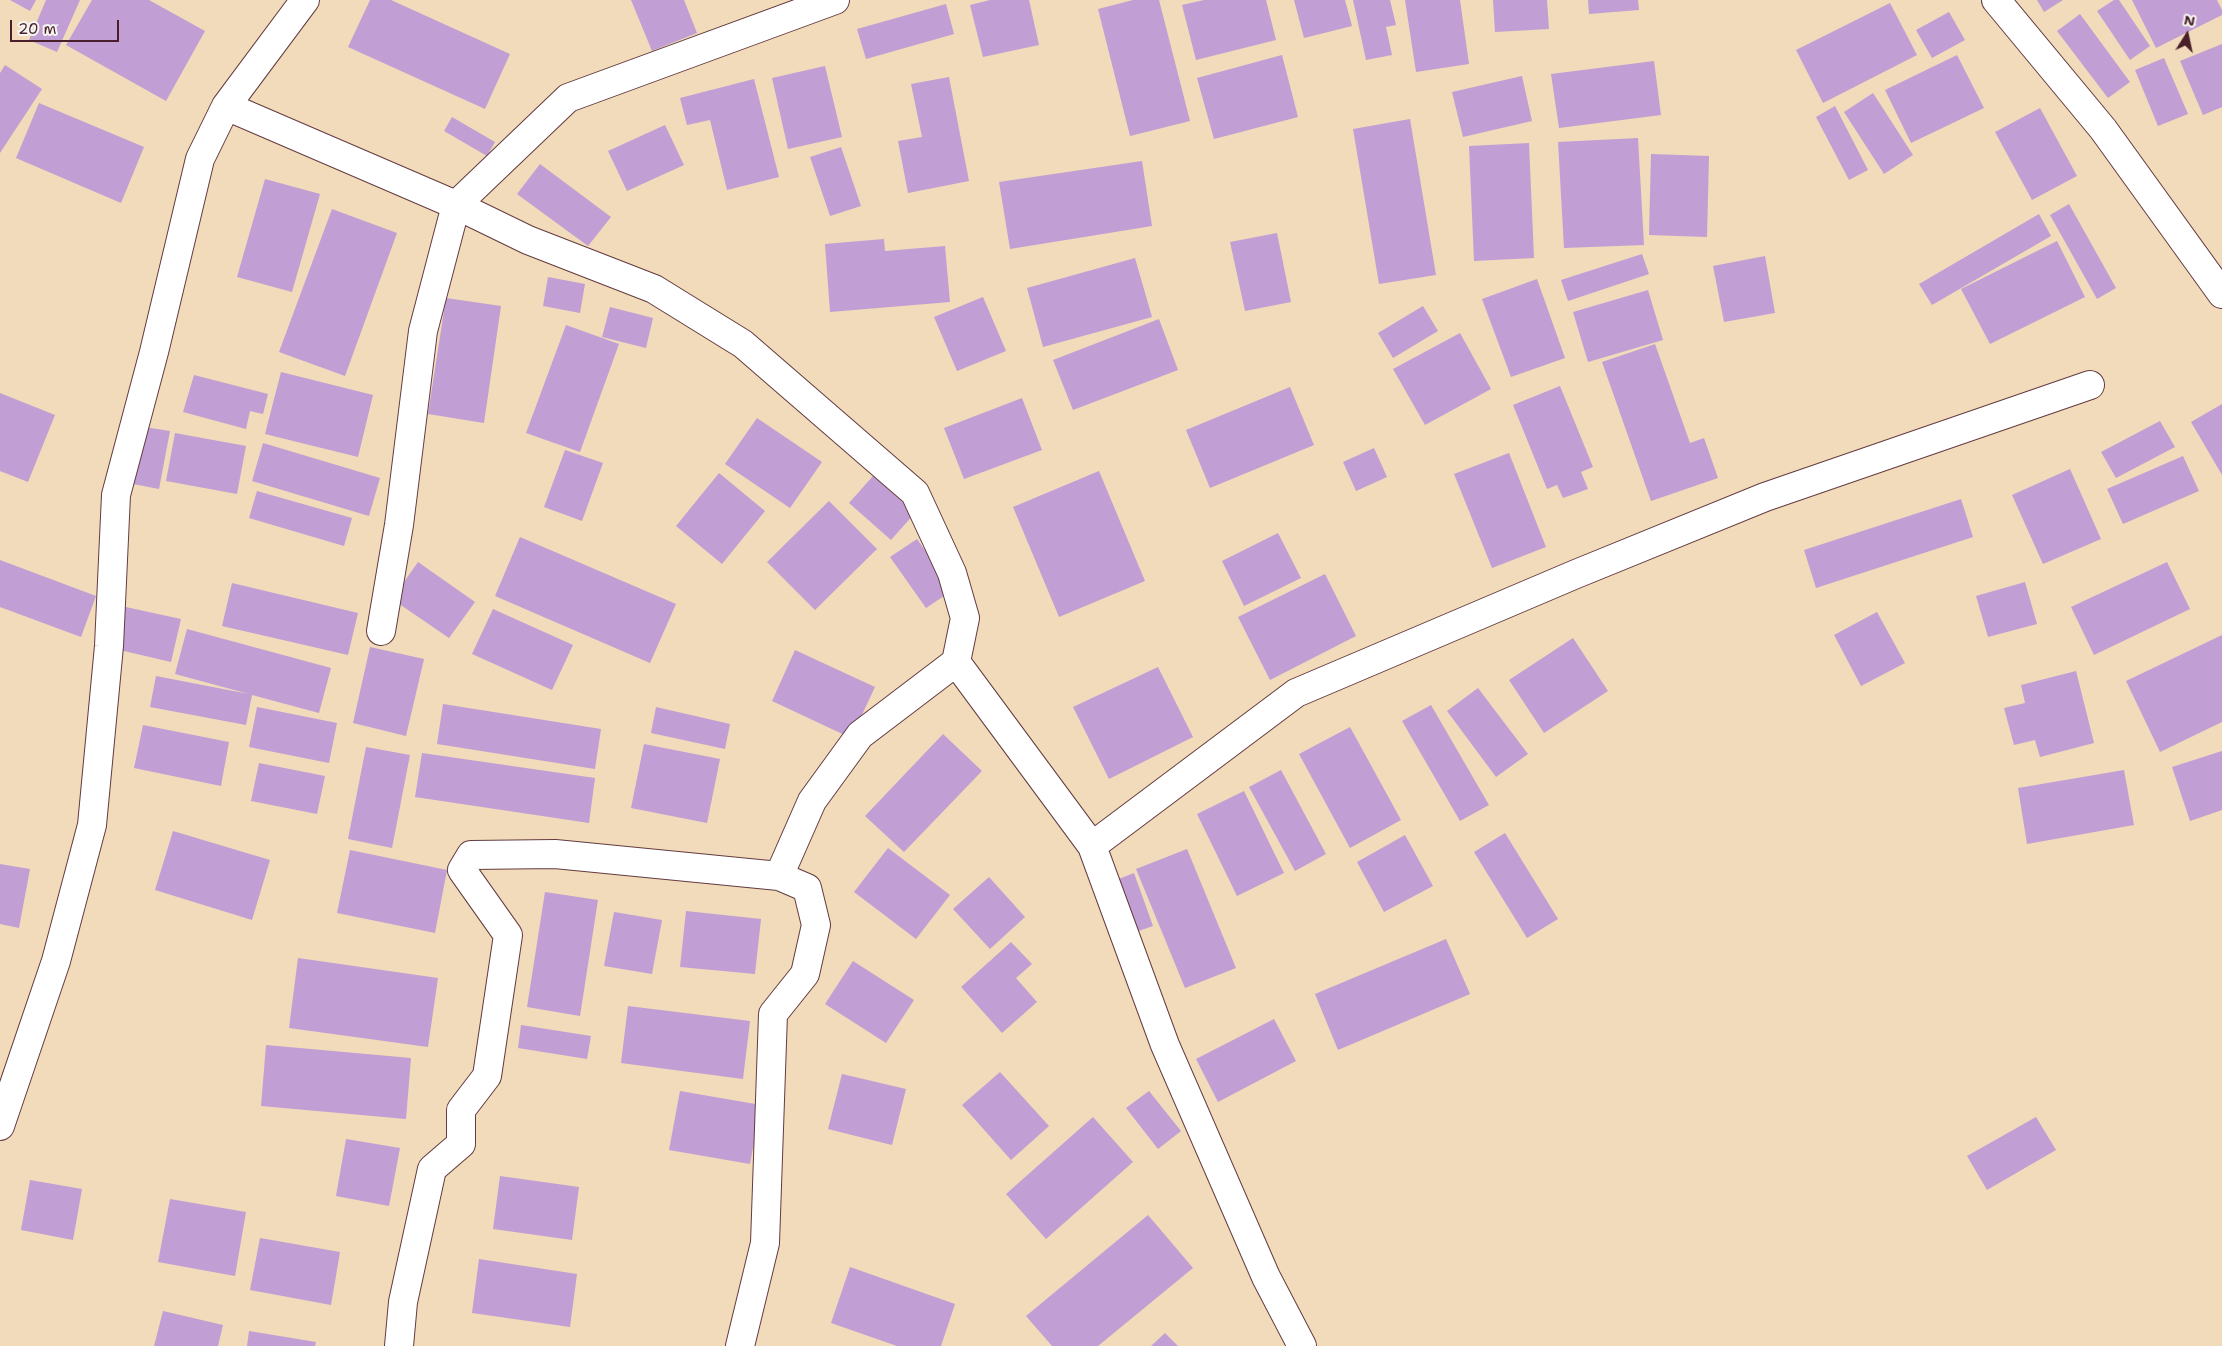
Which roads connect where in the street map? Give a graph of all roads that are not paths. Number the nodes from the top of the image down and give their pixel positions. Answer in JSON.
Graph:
{"nodes":[{"id":1,"x":305,"y":0,"type":"edge"},
{"id":2,"x":835,"y":0,"type":"edge"},
{"id":3,"x":1996,"y":0,"type":"edge"},
{"id":4,"x":226,"y":106,"type":"junction"},
{"id":5,"x":456,"y":205,"type":"junction"},
{"id":6,"x":2222,"y":294,"type":"edge"},
{"id":7,"x":2090,"y":385,"type":"dead end"},
{"id":8,"x":380,"y":631,"type":"dead end"},
{"id":9,"x":956,"y":662,"type":"junction"},
{"id":10,"x":1092,"y":846,"type":"junction"},
{"id":11,"x":779,"y":876,"type":"junction"},
{"id":12,"x":0,"y":1126,"type":"edge"},
{"id":13,"x":399,"y":1346,"type":"edge"},
{"id":14,"x":740,"y":1346,"type":"edge"},
{"id":15,"x":1302,"y":1346,"type":"edge"}],
"edges":[{"from":1,"to":4,"type":"street"},
{"from":2,"to":5,"type":"street"},
{"from":3,"to":6,"type":"street"},
{"from":4,"to":5,"type":"street"},
{"from":4,"to":12,"type":"street"},
{"from":5,"to":8,"type":"street"},
{"from":5,"to":9,"type":"street"},
{"from":7,"to":10,"type":"street"},
{"from":9,"to":10,"type":"street"},
{"from":9,"to":11,"type":"street"},
{"from":10,"to":15,"type":"street"},
{"from":11,"to":13,"type":"street"},
{"from":11,"to":14,"type":"street"}]}
